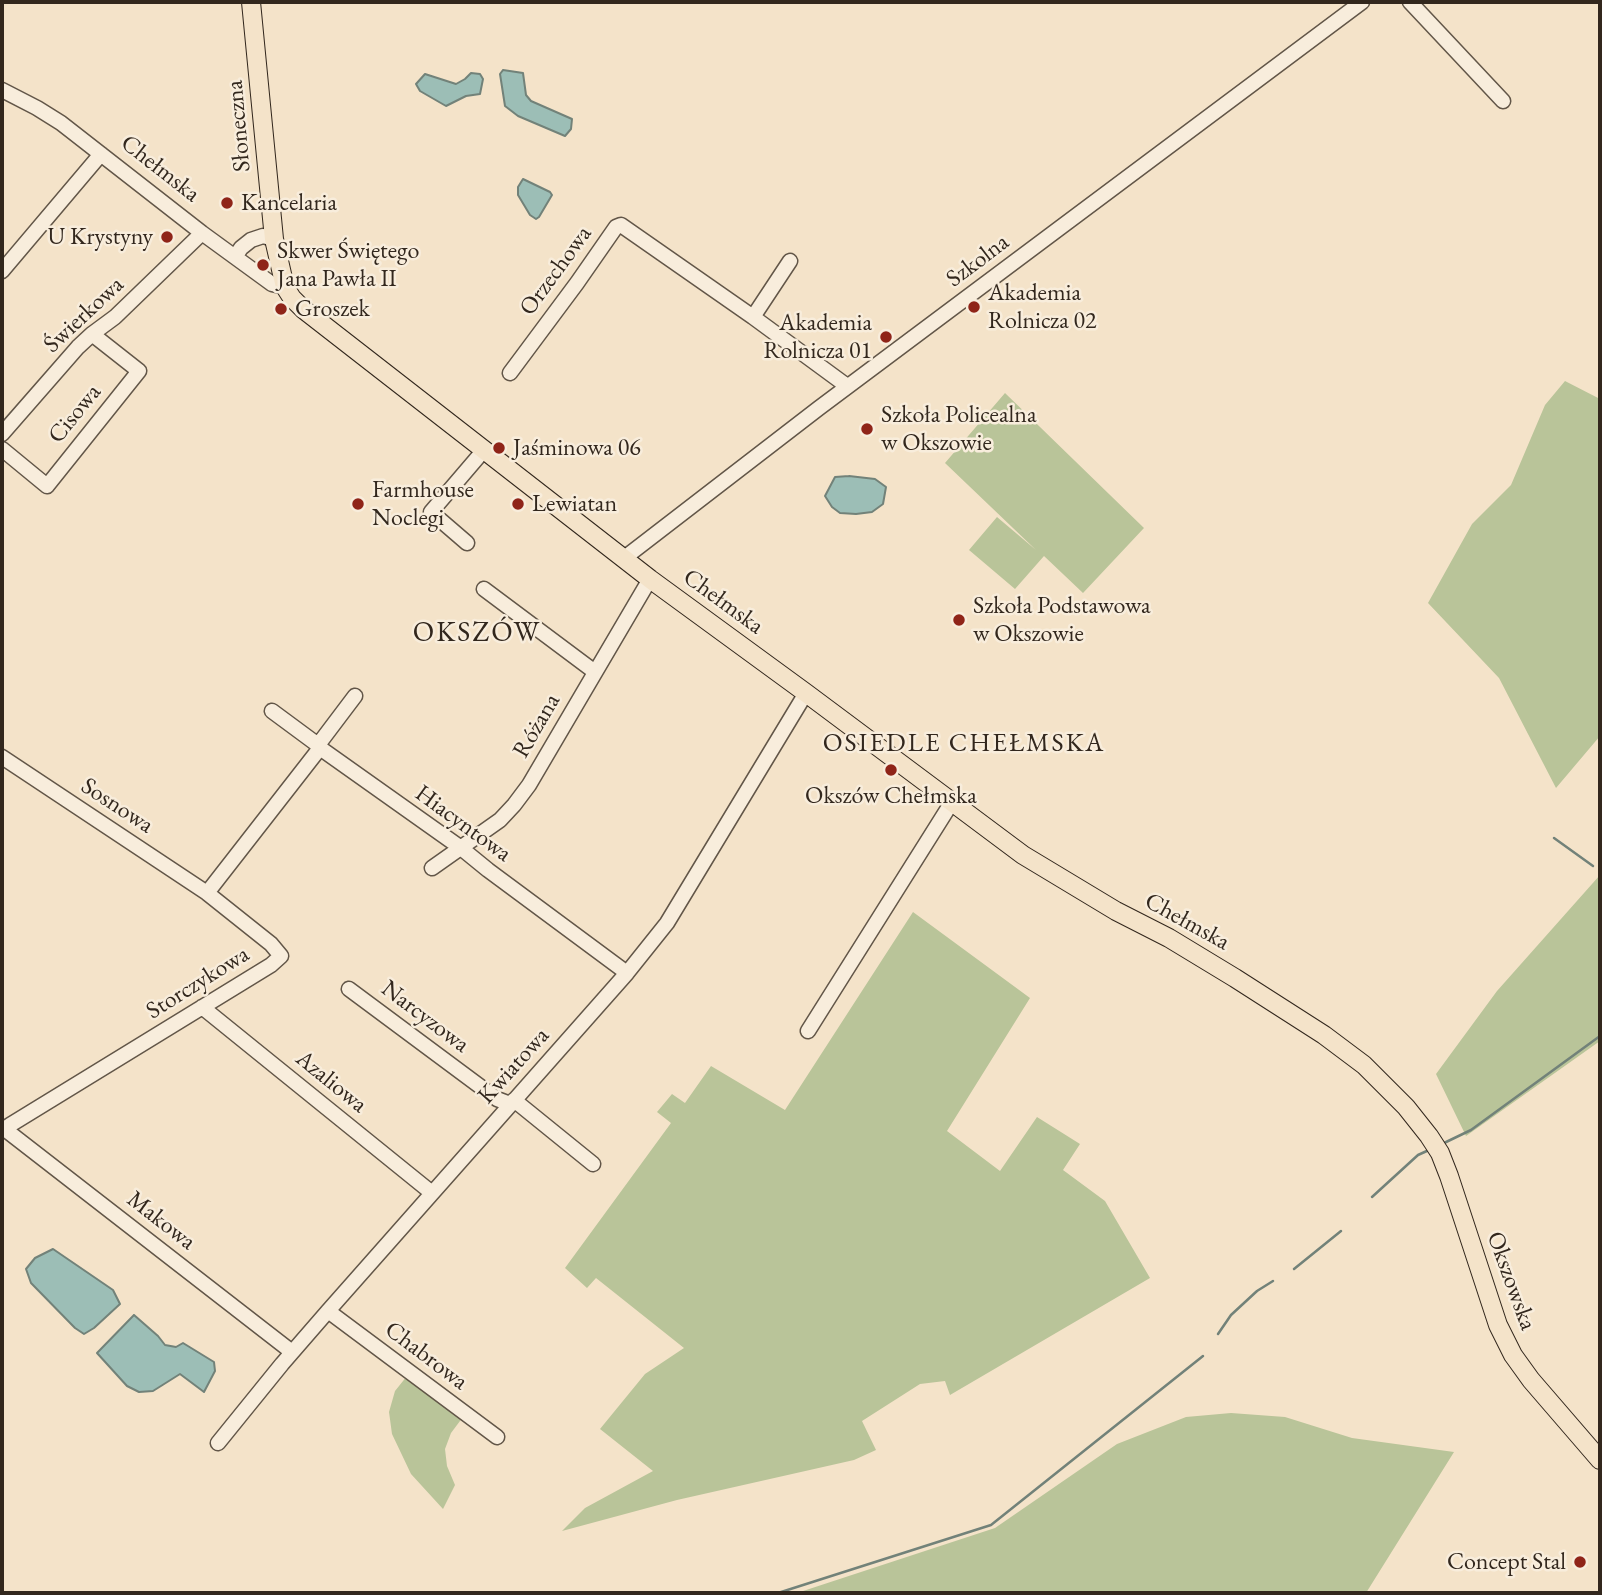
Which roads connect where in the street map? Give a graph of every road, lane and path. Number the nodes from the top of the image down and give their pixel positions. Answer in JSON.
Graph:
{"nodes":[{"id":1,"x":251,"y":2,"type":"edge"},
{"id":2,"x":1362,"y":2,"type":"edge"},
{"id":3,"x":1410,"y":2,"type":"edge"},
{"id":4,"x":2,"y":90,"type":"edge"},
{"id":5,"x":1503,"y":101,"type":"dead end"},
{"id":6,"x":101,"y":154,"type":"junction"},
{"id":7,"x":202,"y":233,"type":"junction"},
{"id":8,"x":274,"y":239,"type":"junction"},
{"id":9,"x":236,"y":257,"type":"junction"},
{"id":10,"x":790,"y":261,"type":"dead end"},
{"id":11,"x":2,"y":271,"type":"edge"},
{"id":12,"x":285,"y":286,"type":"junction"},
{"id":13,"x":753,"y":317,"type":"junction"},
{"id":14,"x":92,"y":334,"type":"junction"},
{"id":15,"x":510,"y":373,"type":"dead end"},
{"id":16,"x":847,"y":386,"type":"junction"},
{"id":17,"x":2,"y":434,"type":"edge"},
{"id":18,"x":2,"y":449,"type":"edge"},
{"id":19,"x":484,"y":450,"type":"junction"},
{"id":20,"x":467,"y":544,"type":"dead end"},
{"id":21,"x":623,"y":559,"type":"junction"},
{"id":22,"x":650,"y":579,"type":"junction"},
{"id":23,"x":484,"y":589,"type":"dead end"},
{"id":24,"x":595,"y":672,"type":"junction"},
{"id":25,"x":806,"y":693,"type":"junction"},
{"id":26,"x":355,"y":696,"type":"dead end"},
{"id":27,"x":272,"y":711,"type":"dead end"},
{"id":28,"x":319,"y":747,"type":"junction"},
{"id":29,"x":2,"y":757,"type":"edge"},
{"id":30,"x":952,"y":802,"type":"junction"},
{"id":31,"x":461,"y":848,"type":"junction"},
{"id":32,"x":432,"y":868,"type":"dead end"},
{"id":33,"x":207,"y":893,"type":"junction"},
{"id":34,"x":627,"y":973,"type":"junction"},
{"id":35,"x":349,"y":989,"type":"dead end"},
{"id":36,"x":202,"y":1007,"type":"junction"},
{"id":37,"x":808,"y":1031,"type":"dead end"},
{"id":38,"x":512,"y":1102,"type":"junction"},
{"id":39,"x":4,"y":1128,"type":"edge"},
{"id":40,"x":1429,"y":1136,"type":"joint"},
{"id":41,"x":593,"y":1164,"type":"dead end"},
{"id":42,"x":432,"y":1193,"type":"junction"},
{"id":43,"x":328,"y":1311,"type":"junction"},
{"id":44,"x":292,"y":1352,"type":"junction"},
{"id":45,"x":497,"y":1437,"type":"dead end"},
{"id":46,"x":218,"y":1443,"type":"dead end"},
{"id":47,"x":1600,"y":1460,"type":"edge"}],
"edges":[{"from":1,"to":8,"type":"main road","name":"Słoneczna"},
{"from":2,"to":16,"type":"street","name":"Szkolna"},
{"from":3,"to":5,"type":"street"},
{"from":4,"to":6,"type":"street","name":"Chełmska"},
{"from":6,"to":7,"type":"street","name":"Chełmska"},
{"from":6,"to":11,"type":"street"},
{"from":7,"to":9,"type":"street","name":"Chełmska"},
{"from":7,"to":14,"type":"street","name":"Świerkowa"},
{"from":8,"to":9,"type":"street"},
{"from":8,"to":12,"type":"main road","name":"Słoneczna"},
{"from":9,"to":12,"type":"street","name":"Chełmska"},
{"from":10,"to":13,"type":"street"},
{"from":12,"to":19,"type":"main road","name":"Chełmska"},
{"from":13,"to":15,"type":"street","name":"Orzechowa"},
{"from":13,"to":16,"type":"street","name":"Orzechowa"},
{"from":14,"to":17,"type":"street","name":"Świerkowa"},
{"from":14,"to":18,"type":"street","name":"Cisowa"},
{"from":16,"to":21,"type":"street","name":"Szkolna"},
{"from":19,"to":20,"type":"street"},
{"from":19,"to":21,"type":"main road","name":"Chełmska"},
{"from":21,"to":22,"type":"main road","name":"Chełmska"},
{"from":22,"to":24,"type":"street","name":"Różana"},
{"from":22,"to":25,"type":"main road","name":"Chełmska"},
{"from":23,"to":24,"type":"street"},
{"from":24,"to":31,"type":"street","name":"Różana"},
{"from":25,"to":30,"type":"main road","name":"Chełmska"},
{"from":25,"to":34,"type":"street","name":"Kwiatowa"},
{"from":26,"to":28,"type":"street"},
{"from":27,"to":28,"type":"street","name":"Hiacyntowa"},
{"from":28,"to":31,"type":"street","name":"Hiacyntowa"},
{"from":28,"to":33,"type":"street"},
{"from":29,"to":33,"type":"street","name":"Sosnowa"},
{"from":30,"to":37,"type":"street"},
{"from":30,"to":40,"type":"main road","name":"Chełmska"},
{"from":31,"to":32,"type":"street","name":"Różana"},
{"from":31,"to":34,"type":"street","name":"Hiacyntowa"},
{"from":33,"to":36,"type":"street","name":"Storczykowa"},
{"from":34,"to":38,"type":"street","name":"Kwiatowa"},
{"from":35,"to":38,"type":"street","name":"Narcyzowa"},
{"from":36,"to":39,"type":"street","name":"Storczykowa"},
{"from":36,"to":42,"type":"street","name":"Azaliowa"},
{"from":38,"to":41,"type":"street","name":"Narcyzowa"},
{"from":38,"to":42,"type":"street","name":"Kwiatowa"},
{"from":39,"to":44,"type":"street","name":"Makowa"},
{"from":40,"to":47,"type":"main road","name":"Okszowska"},
{"from":42,"to":43,"type":"street","name":"Kwiatowa"},
{"from":43,"to":44,"type":"street","name":"Kwiatowa"},
{"from":43,"to":45,"type":"street","name":"Chabrowa"},
{"from":44,"to":46,"type":"street","name":"Kwiatowa"}]}
